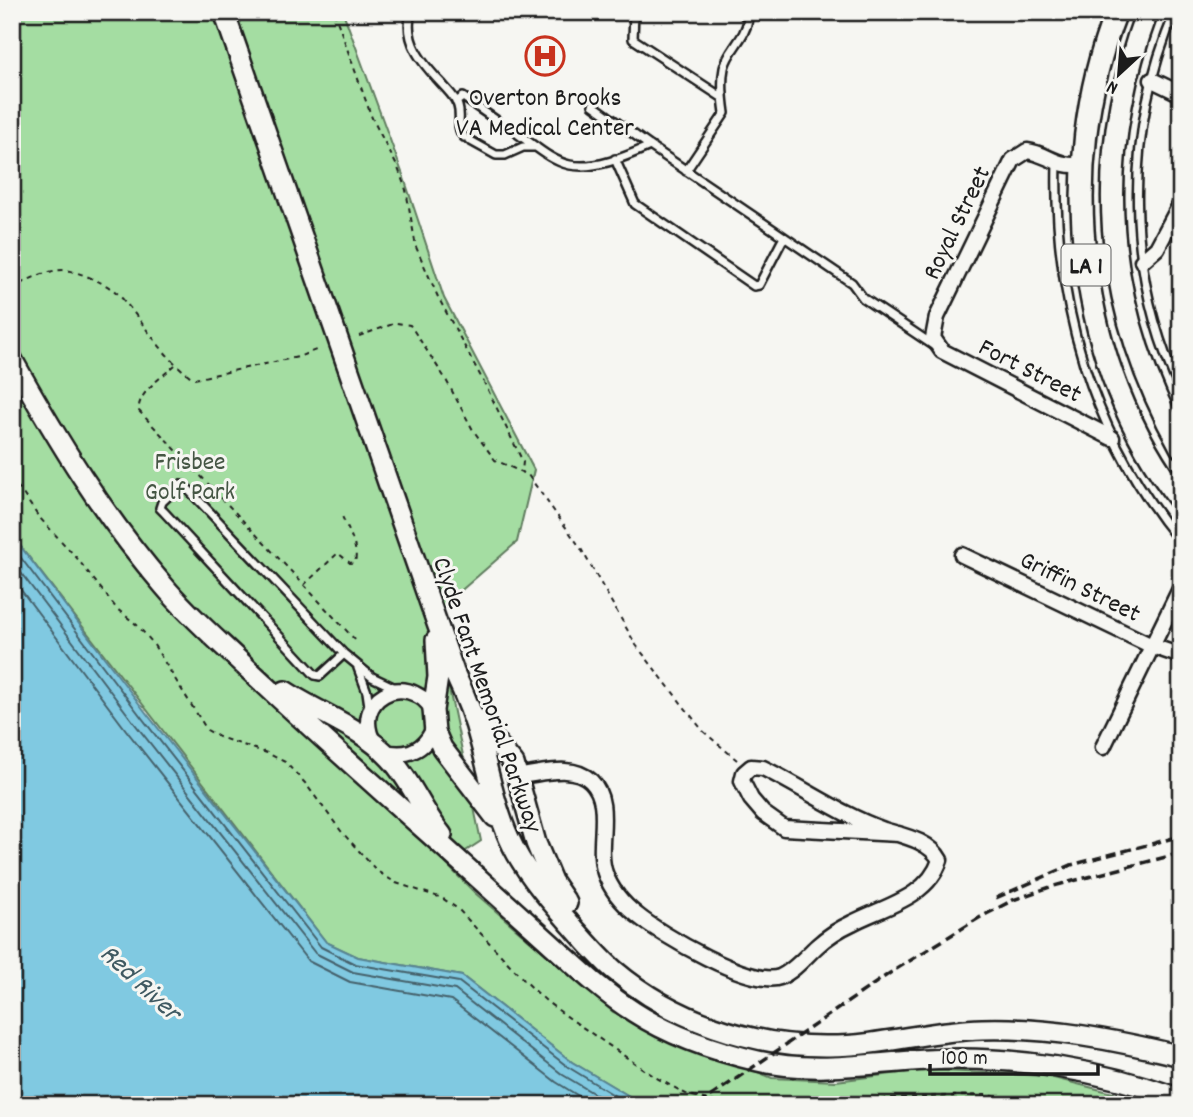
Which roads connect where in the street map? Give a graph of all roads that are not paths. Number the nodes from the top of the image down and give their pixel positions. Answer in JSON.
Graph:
{"nodes":[{"id":1,"x":224,"y":12,"type":"edge"},
{"id":2,"x":411,"y":12,"type":"edge"},
{"id":3,"x":634,"y":12,"type":"edge"},
{"id":4,"x":741,"y":12,"type":"edge"},
{"id":5,"x":1116,"y":12,"type":"edge"},
{"id":6,"x":1147,"y":12,"type":"edge"},
{"id":7,"x":1175,"y":12,"type":"edge"},
{"id":8,"x":1152,"y":80,"type":"junction"},
{"id":9,"x":1181,"y":94,"type":"edge"},
{"id":10,"x":723,"y":98,"type":"junction"},
{"id":11,"x":456,"y":102,"type":"junction"},
{"id":12,"x":593,"y":104,"type":"dead end"},
{"id":13,"x":496,"y":120,"type":"dead end"},
{"id":14,"x":518,"y":134,"type":"dead end"},
{"id":15,"x":650,"y":146,"type":"junction"},
{"id":16,"x":536,"y":147,"type":"junction"},
{"id":17,"x":615,"y":159,"type":"junction"},
{"id":18,"x":1057,"y":163,"type":"junction"},
{"id":19,"x":1083,"y":164,"type":"junction"},
{"id":20,"x":686,"y":171,"type":"junction"},
{"id":21,"x":1181,"y":203,"type":"edge"},
{"id":22,"x":785,"y":237,"type":"junction"},
{"id":23,"x":1142,"y":261,"type":"junction"},
{"id":24,"x":933,"y":338,"type":"joint"},
{"id":25,"x":942,"y":351,"type":"junction"},
{"id":26,"x":12,"y":359,"type":"edge"},
{"id":27,"x":1181,"y":392,"type":"edge"},
{"id":28,"x":1112,"y":438,"type":"junction"},
{"id":29,"x":1181,"y":447,"type":"edge"},
{"id":30,"x":1181,"y":501,"type":"edge"},
{"id":31,"x":1181,"y":543,"type":"edge"},
{"id":32,"x":962,"y":555,"type":"dead end"},
{"id":33,"x":1181,"y":587,"type":"edge"},
{"id":34,"x":434,"y":614,"type":"junction"},
{"id":35,"x":217,"y":639,"type":"junction"},
{"id":36,"x":1152,"y":646,"type":"junction"},
{"id":37,"x":344,"y":654,"type":"junction"},
{"id":38,"x":1181,"y":656,"type":"edge"},
{"id":39,"x":357,"y":667,"type":"junction"},
{"id":40,"x":399,"y":690,"type":"junction"},
{"id":41,"x":467,"y":702,"type":"junction"},
{"id":42,"x":369,"y":714,"type":"junction"},
{"id":43,"x":434,"y":719,"type":"junction"},
{"id":44,"x":378,"y":747,"type":"junction"},
{"id":45,"x":1103,"y":747,"type":"dead end"},
{"id":46,"x":519,"y":776,"type":"junction"},
{"id":47,"x":899,"y":834,"type":"junction"},
{"id":48,"x":509,"y":838,"type":"junction"},
{"id":49,"x":509,"y":907,"type":"junction"},
{"id":50,"x":625,"y":978,"type":"junction"},
{"id":51,"x":1181,"y":1056,"type":"edge"},
{"id":52,"x":1181,"y":1099,"type":"edge"}],
"edges":[{"from":1,"to":34,"type":"main road","name":"Clyde Fant Memorial Parkway"},
{"from":2,"to":11,"type":"lane"},
{"from":3,"to":10,"type":"lane"},
{"from":4,"to":10,"type":"lane"},
{"from":5,"to":19,"type":"main road","number":"LA 1"},
{"from":6,"to":29,"type":"main road","number":"LA 1"},
{"from":7,"to":8,"type":"lane"},
{"from":8,"to":9,"type":"street"},
{"from":8,"to":23,"type":"lane"},
{"from":10,"to":20,"type":"lane"},
{"from":11,"to":13,"type":"lane"},
{"from":11,"to":16,"type":"lane"},
{"from":12,"to":15,"type":"lane"},
{"from":14,"to":16,"type":"lane"},
{"from":15,"to":17,"type":"lane"},
{"from":15,"to":20,"type":"lane"},
{"from":16,"to":17,"type":"lane"},
{"from":17,"to":22,"type":"lane"},
{"from":18,"to":19,"type":"street","name":"Royal Street"},
{"from":18,"to":24,"type":"street","name":"Royal Street"},
{"from":18,"to":28,"type":"lane"},
{"from":19,"to":30,"type":"main road","number":"LA 1"},
{"from":20,"to":22,"type":"lane"},
{"from":21,"to":23,"type":"street"},
{"from":22,"to":25,"type":"lane"},
{"from":23,"to":27,"type":"lane"},
{"from":24,"to":25,"type":"street","name":"Fort Street"},
{"from":25,"to":28,"type":"street","name":"Fort Street"},
{"from":26,"to":35,"type":"main road"},
{"from":28,"to":31,"type":"lane"},
{"from":32,"to":36,"type":"street","name":"Griffin Street"},
{"from":33,"to":36,"type":"street"},
{"from":34,"to":41,"type":"main road","name":"Clyde Fant Memorial Parkway"},
{"from":34,"to":43,"type":"main road"},
{"from":35,"to":44,"type":"main road"},
{"from":35,"to":49,"type":"main road"},
{"from":36,"to":38,"type":"street","name":"Griffin Street"},
{"from":36,"to":45,"type":"street"},
{"from":37,"to":37,"type":"lane"},
{"from":37,"to":39,"type":"lane"},
{"from":39,"to":40,"type":"lane"},
{"from":39,"to":42,"type":"lane"},
{"from":40,"to":42,"type":"street"},
{"from":40,"to":43,"type":"street"},
{"from":41,"to":46,"type":"main road"},
{"from":41,"to":48,"type":"main road","name":"Clyde Fant Memorial Parkway"},
{"from":42,"to":44,"type":"street"},
{"from":43,"to":44,"type":"street"},
{"from":43,"to":48,"type":"main road"},
{"from":44,"to":49,"type":"main road"},
{"from":46,"to":47,"type":"street"},
{"from":46,"to":50,"type":"main road"},
{"from":47,"to":47,"type":"street"},
{"from":48,"to":50,"type":"main road","name":"Clyde Fant Memorial Parkway"},
{"from":49,"to":52,"type":"main road"},
{"from":50,"to":51,"type":"main road","name":"Clyde Fant Memorial Parkway"}]}
